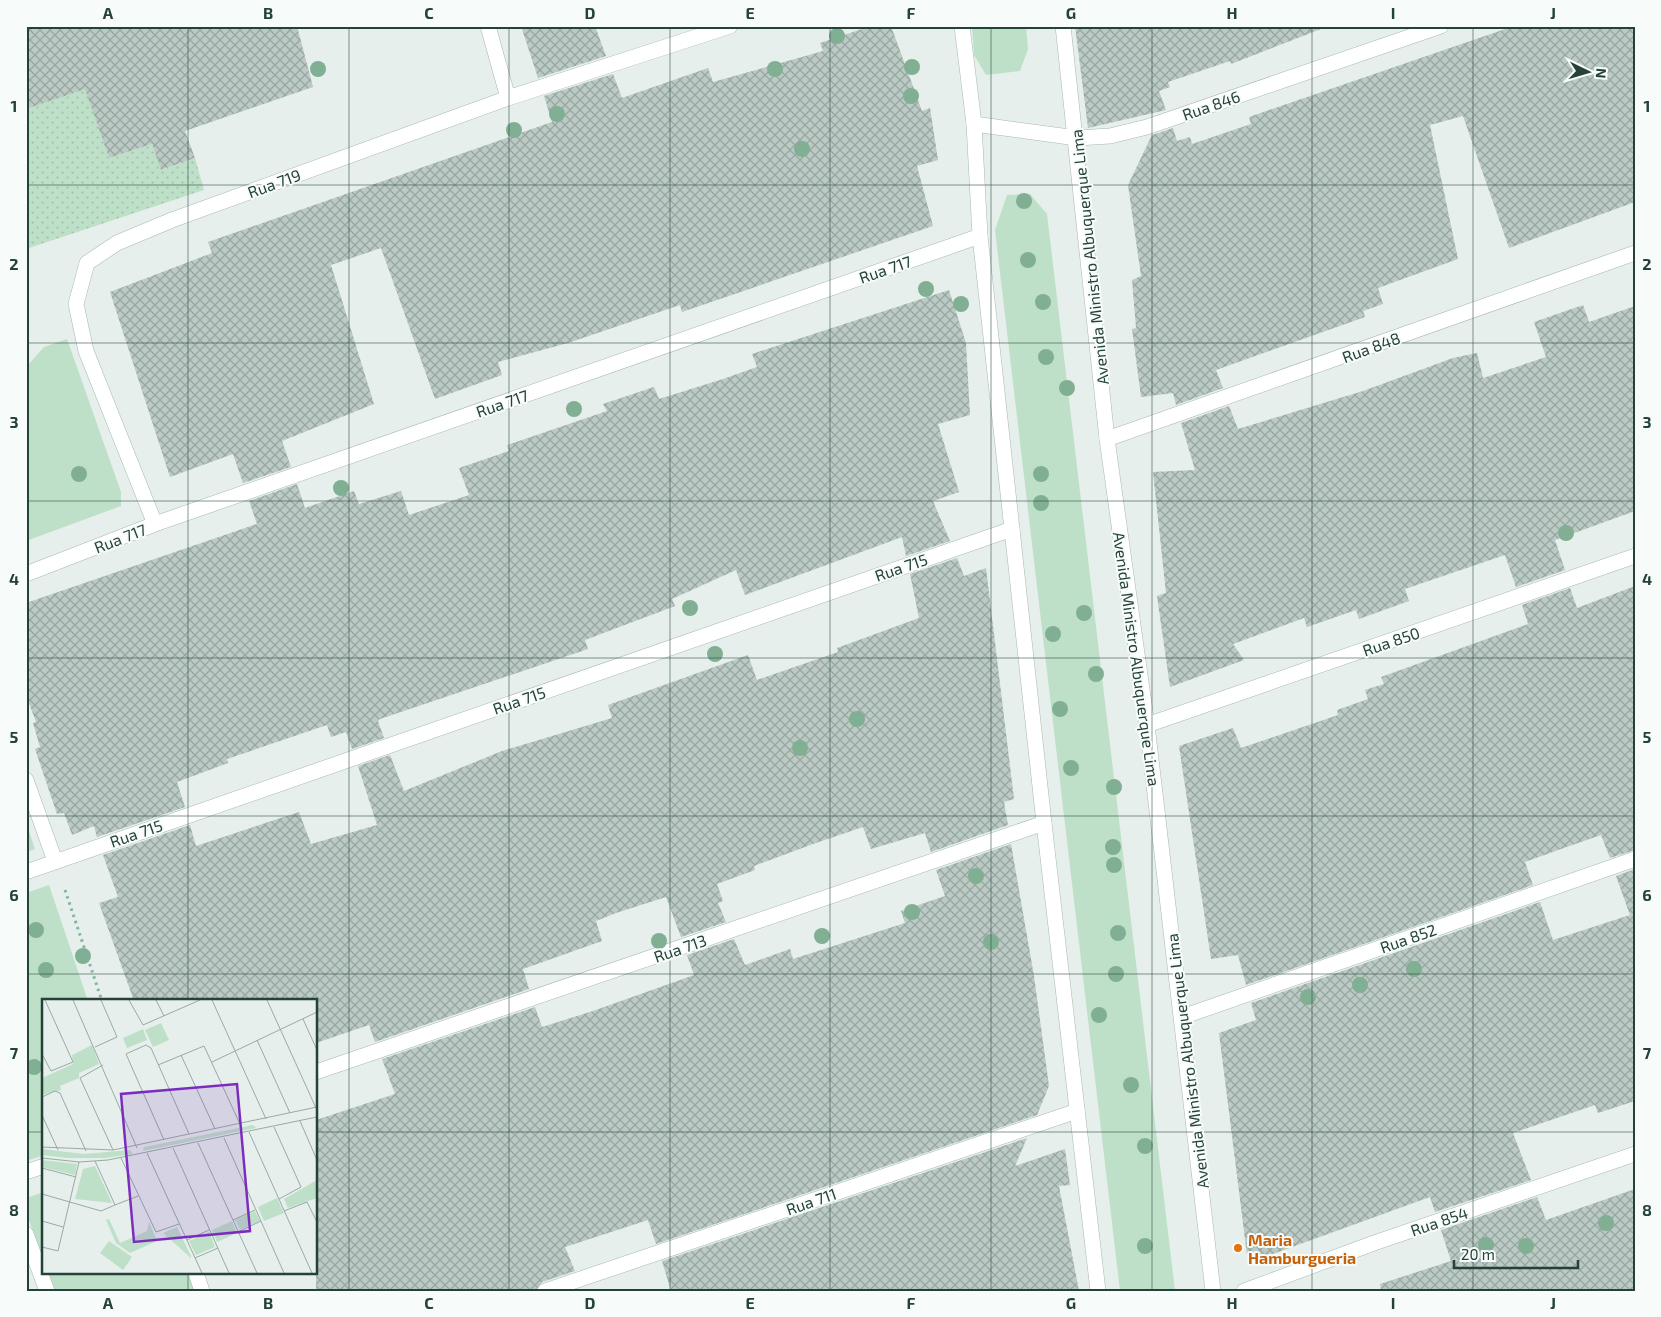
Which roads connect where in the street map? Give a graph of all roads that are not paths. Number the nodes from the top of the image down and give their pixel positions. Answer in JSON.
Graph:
{"nodes":[{"id":1,"x":488,"y":26,"type":"edge"},
{"id":2,"x":730,"y":26,"type":"edge"},
{"id":3,"x":962,"y":26,"type":"edge"},
{"id":4,"x":1063,"y":26,"type":"edge"},
{"id":5,"x":1441,"y":26,"type":"edge"},
{"id":6,"x":508,"y":98,"type":"junction"},
{"id":7,"x":974,"y":124,"type":"junction"},
{"id":8,"x":1077,"y":138,"type":"junction"},
{"id":9,"x":980,"y":236,"type":"junction"},
{"id":10,"x":1635,"y":253,"type":"edge"},
{"id":11,"x":1107,"y":440,"type":"junction"},
{"id":12,"x":155,"y":524,"type":"junction"},
{"id":13,"x":1012,"y":529,"type":"junction"},
{"id":14,"x":1635,"y":556,"type":"edge"},
{"id":15,"x":26,"y":574,"type":"edge"},
{"id":16,"x":1147,"y":725,"type":"junction"},
{"id":17,"x":26,"y":780,"type":"edge"},
{"id":18,"x":1044,"y":823,"type":"junction"},
{"id":19,"x":1635,"y":859,"type":"edge"},
{"id":20,"x":55,"y":861,"type":"junction"},
{"id":21,"x":26,"y":872,"type":"edge"},
{"id":22,"x":1182,"y":1017,"type":"junction"},
{"id":23,"x":318,"y":1071,"type":"edge"},
{"id":24,"x":1078,"y":1111,"type":"junction"},
{"id":25,"x":1635,"y":1154,"type":"edge"},
{"id":26,"x":42,"y":1167,"type":"edge"},
{"id":27,"x":26,"y":1172,"type":"edge"},
{"id":28,"x":26,"y":1234,"type":"edge"},
{"id":29,"x":196,"y":1274,"type":"edge"},
{"id":30,"x":47,"y":1291,"type":"edge"},
{"id":31,"x":202,"y":1291,"type":"edge"},
{"id":32,"x":546,"y":1291,"type":"edge"},
{"id":33,"x":1098,"y":1291,"type":"edge"},
{"id":34,"x":1213,"y":1291,"type":"edge"},
{"id":35,"x":1244,"y":1291,"type":"edge"}],
"edges":[{"from":1,"to":6,"type":"street"},
{"from":2,"to":6,"type":"street","name":"Rua 719"},
{"from":3,"to":7,"type":"street"},
{"from":4,"to":8,"type":"street","name":"Avenida Ministro Albuquerque Lima"},
{"from":5,"to":8,"type":"street","name":"Rua 846"},
{"from":6,"to":12,"type":"street","name":"Rua 719"},
{"from":7,"to":8,"type":"street","name":"Rua 846"},
{"from":7,"to":9,"type":"street"},
{"from":8,"to":11,"type":"street","name":"Avenida Ministro Albuquerque Lima"},
{"from":9,"to":12,"type":"street","name":"Rua 717"},
{"from":9,"to":13,"type":"street"},
{"from":10,"to":11,"type":"street","name":"Rua 848"},
{"from":11,"to":16,"type":"street","name":"Avenida Ministro Albuquerque Lima"},
{"from":12,"to":15,"type":"street","name":"Rua 717"},
{"from":13,"to":18,"type":"street"},
{"from":13,"to":20,"type":"street","name":"Rua 715"},
{"from":14,"to":16,"type":"street","name":"Rua 850"},
{"from":16,"to":22,"type":"street","name":"Avenida Ministro Albuquerque Lima"},
{"from":17,"to":20,"type":"street"},
{"from":18,"to":23,"type":"street","name":"Rua 713"},
{"from":18,"to":24,"type":"street"},
{"from":19,"to":22,"type":"street","name":"Rua 852"},
{"from":20,"to":21,"type":"street","name":"Rua 715"},
{"from":22,"to":34,"type":"street","name":"Avenida Ministro Albuquerque Lima"},
{"from":24,"to":32,"type":"street","name":"Rua 711"},
{"from":24,"to":33,"type":"street"},
{"from":25,"to":35,"type":"street","name":"Rua 854"},
{"from":26,"to":27,"type":"street"},
{"from":28,"to":30,"type":"street"},
{"from":29,"to":31,"type":"street"}]}
